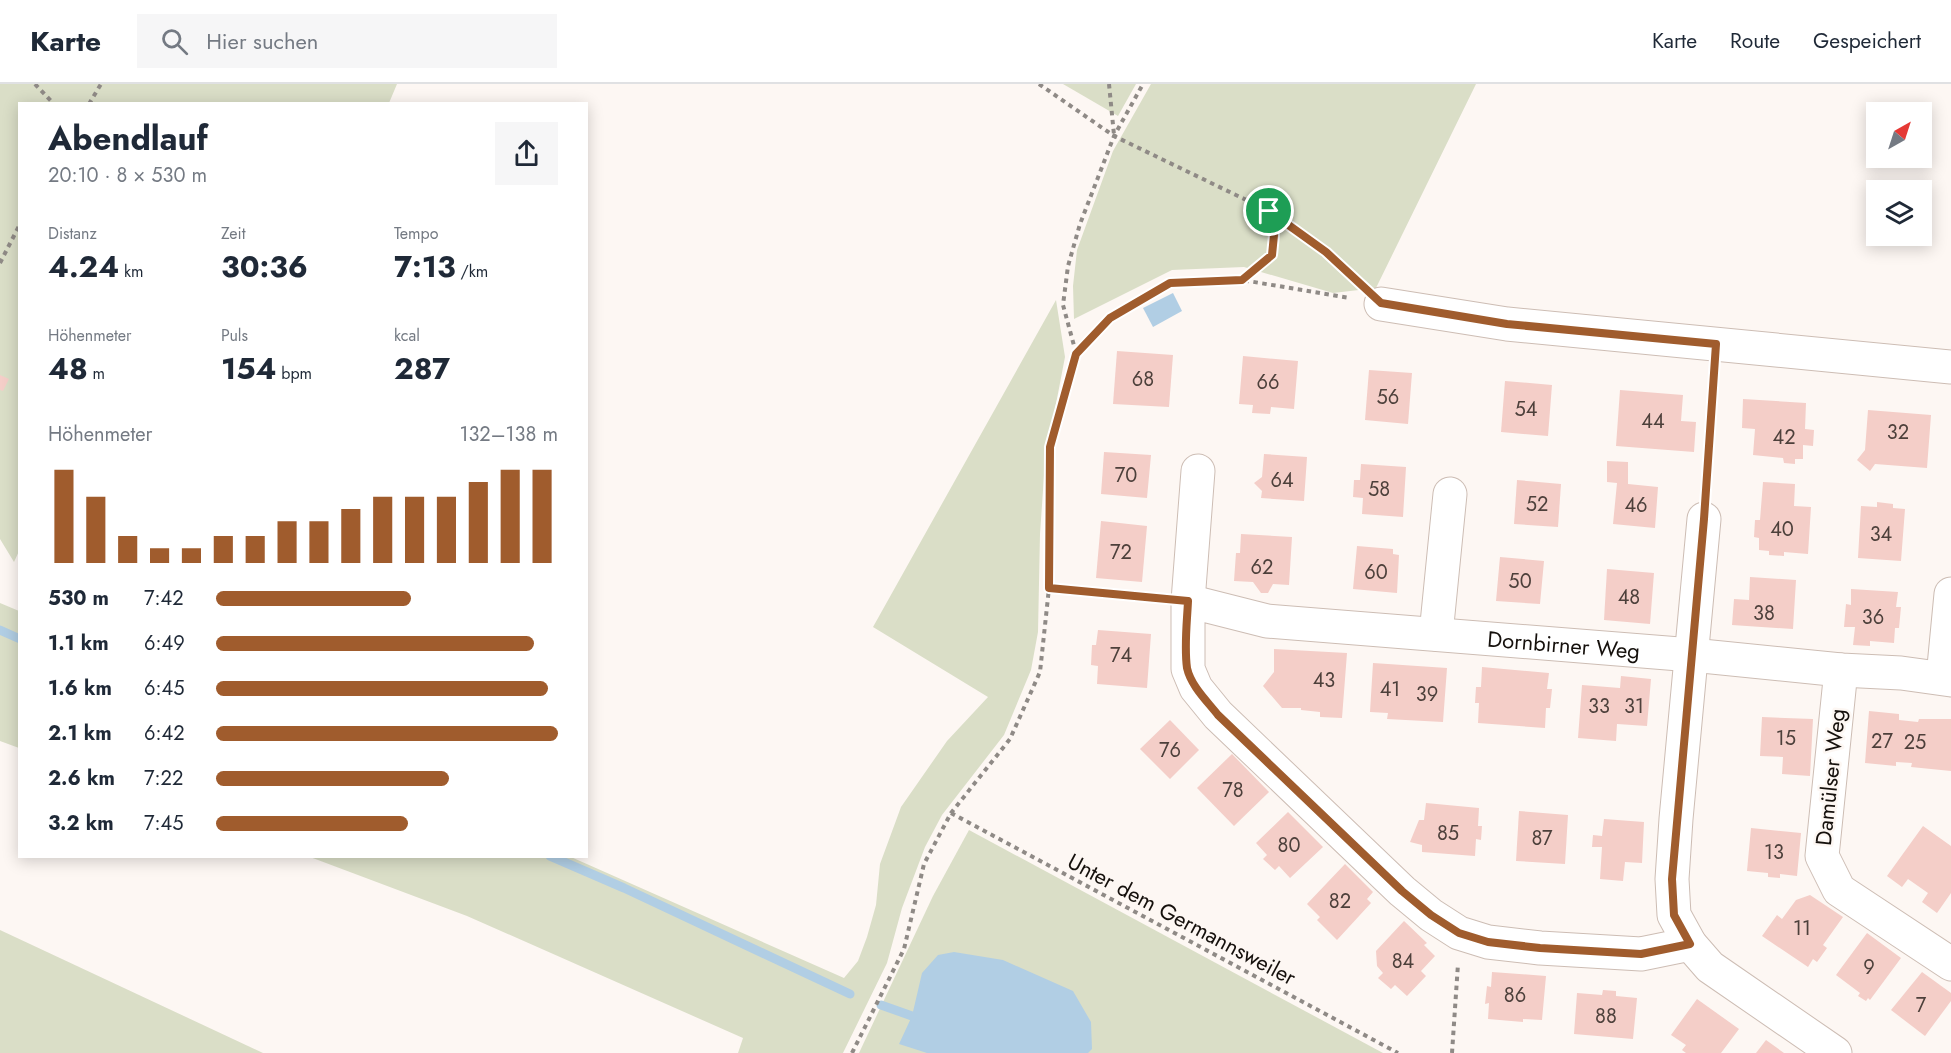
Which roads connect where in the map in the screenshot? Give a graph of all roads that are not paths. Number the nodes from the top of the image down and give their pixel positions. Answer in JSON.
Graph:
{"nodes":[{"id":1,"x":1381,"y":303,"type":"road end"},
{"id":2,"x":1951,"y":367,"type":"edge"},
{"id":3,"x":1198,"y":471,"type":"dead end"},
{"id":4,"x":1450,"y":494,"type":"dead end"},
{"id":5,"x":1704,"y":519,"type":"road end"},
{"id":6,"x":1951,"y":594,"type":"edge"},
{"id":7,"x":1188,"y":601,"type":"junction"},
{"id":8,"x":1436,"y":634,"type":"junction"},
{"id":9,"x":1692,"y":655,"type":"junction"},
{"id":10,"x":1841,"y":670,"type":"junction"},
{"id":11,"x":1947,"y":679,"type":"edge"},
{"id":12,"x":1690,"y":944,"type":"junction"},
{"id":13,"x":1951,"y":964,"type":"edge"},
{"id":14,"x":1835,"y":1053,"type":"edge"}],
"edges":[{"from":1,"to":2,"type":"street"},
{"from":3,"to":7,"type":"street"},
{"from":4,"to":8,"type":"street"},
{"from":5,"to":9,"type":"street"},
{"from":6,"to":11,"type":"street","name":"Dornbirner Weg"},
{"from":7,"to":8,"type":"street","name":"Dornbirner Weg"},
{"from":7,"to":12,"type":"street"},
{"from":8,"to":9,"type":"street","name":"Dornbirner Weg"},
{"from":9,"to":10,"type":"street","name":"Dornbirner Weg"},
{"from":9,"to":12,"type":"street"},
{"from":10,"to":11,"type":"street","name":"Dornbirner Weg"},
{"from":10,"to":13,"type":"street","name":"Damülser Weg"},
{"from":12,"to":14,"type":"street"}]}
